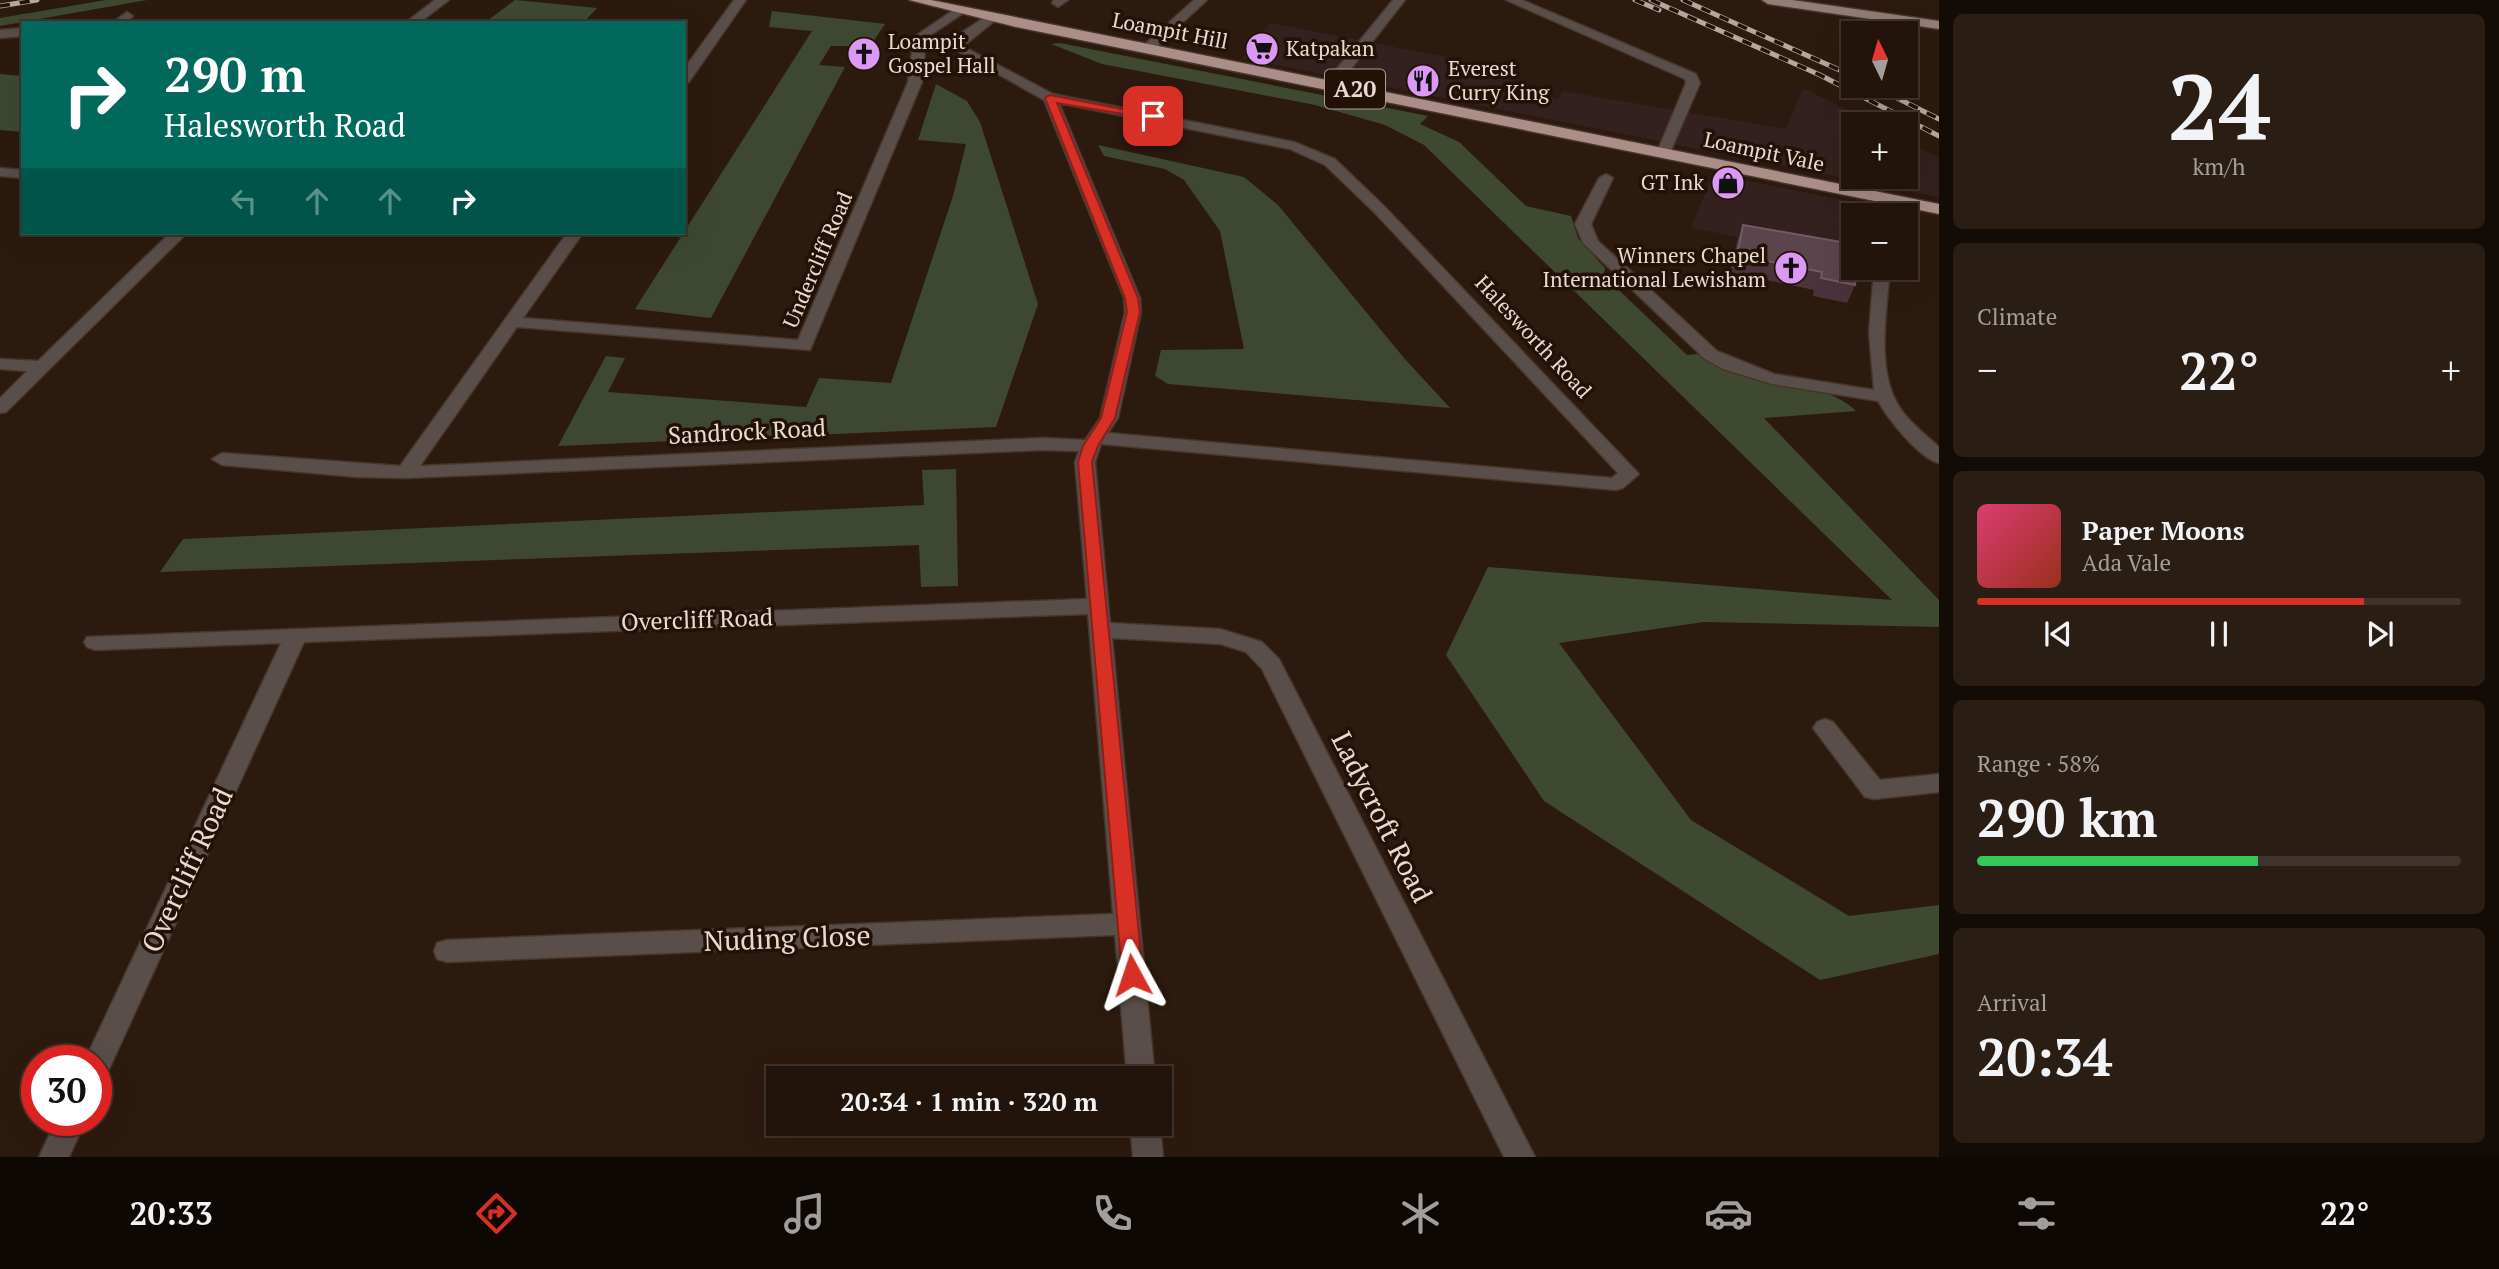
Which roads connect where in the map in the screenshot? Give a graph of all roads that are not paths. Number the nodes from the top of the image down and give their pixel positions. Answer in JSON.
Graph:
{"nodes":[{"id":1,"x":443,"y":0,"type":"edge"},
{"id":2,"x":740,"y":0,"type":"edge"},
{"id":3,"x":915,"y":0,"type":"edge"},
{"id":4,"x":1201,"y":0,"type":"edge"},
{"id":5,"x":1399,"y":0,"type":"edge"},
{"id":6,"x":1512,"y":0,"type":"edge"},
{"id":7,"x":1768,"y":0,"type":"edge"},
{"id":8,"x":958,"y":11,"type":"junction"},
{"id":9,"x":992,"y":18,"type":"junction"},
{"id":10,"x":414,"y":21,"type":"edge"},
{"id":11,"x":1939,"y":25,"type":"edge"},
{"id":12,"x":21,"y":32,"type":"edge"},
{"id":13,"x":0,"y":34,"type":"edge"},
{"id":14,"x":1148,"y":48,"type":"junction"},
{"id":15,"x":686,"y":76,"type":"edge"},
{"id":16,"x":1331,"y":85,"type":"junction"},
{"id":17,"x":1050,"y":98,"type":"junction"},
{"id":18,"x":1664,"y":152,"type":"junction"},
{"id":19,"x":0,"y":172,"type":"edge"},
{"id":20,"x":21,"y":174,"type":"edge"},
{"id":21,"x":1606,"y":178,"type":"dead end"},
{"id":22,"x":1874,"y":203,"type":"edge"},
{"id":23,"x":1918,"y":208,"type":"edge"},
{"id":24,"x":1939,"y":209,"type":"edge"},
{"id":25,"x":177,"y":235,"type":"edge"},
{"id":26,"x":574,"y":235,"type":"edge"},
{"id":27,"x":1880,"y":280,"type":"edge"},
{"id":28,"x":512,"y":322,"type":"junction"},
{"id":29,"x":0,"y":364,"type":"edge"},
{"id":30,"x":41,"y":367,"type":"junction"},
{"id":31,"x":1885,"y":397,"type":"junction"},
{"id":32,"x":0,"y":408,"type":"edge"},
{"id":33,"x":1093,"y":442,"type":"junction"},
{"id":34,"x":1939,"y":457,"type":"edge"},
{"id":35,"x":222,"y":459,"type":"dead end"},
{"id":36,"x":406,"y":472,"type":"junction"},
{"id":37,"x":1100,"y":618,"type":"junction"},
{"id":38,"x":296,"y":635,"type":"junction"},
{"id":39,"x":95,"y":642,"type":"dead end"},
{"id":40,"x":1825,"y":728,"type":"dead end"},
{"id":41,"x":1939,"y":783,"type":"edge"},
{"id":42,"x":1128,"y":924,"type":"junction"},
{"id":43,"x":447,"y":951,"type":"dead end"},
{"id":44,"x":106,"y":1045,"type":"edge"},
{"id":45,"x":1140,"y":1066,"type":"edge"},
{"id":46,"x":64,"y":1136,"type":"edge"},
{"id":47,"x":1146,"y":1136,"type":"edge"},
{"id":48,"x":54,"y":1157,"type":"edge"},
{"id":49,"x":1148,"y":1157,"type":"edge"},
{"id":50,"x":1520,"y":1157,"type":"edge"}],
"edges":[{"from":1,"to":10,"type":"street"},
{"from":2,"to":15,"type":"street"},
{"from":3,"to":8,"type":"highway","name":"Loampit Hill","number":"A20"},
{"from":4,"to":14,"type":"street"},
{"from":5,"to":16,"type":"street"},
{"from":6,"to":18,"type":"street"},
{"from":7,"to":11,"type":"main road"},
{"from":8,"to":9,"type":"highway","name":"Loampit Hill","number":"A20"},
{"from":8,"to":28,"type":"street","name":"Undercliff Road"},
{"from":9,"to":14,"type":"highway","name":"Loampit Hill","number":"A20"},
{"from":9,"to":17,"type":"street","name":"Halesworth Road"},
{"from":12,"to":13,"type":"street"},
{"from":14,"to":16,"type":"highway","name":"Loampit Hill","number":"A20"},
{"from":16,"to":18,"type":"highway","name":"Loampit Hill","number":"A20"},
{"from":17,"to":33,"type":"street"},
{"from":17,"to":33,"type":"street","name":"Halesworth Road"},
{"from":18,"to":22,"type":"highway","name":"Loampit Vale","number":"A20"},
{"from":19,"to":20,"type":"street"},
{"from":21,"to":31,"type":"street"},
{"from":23,"to":24,"type":"highway","name":"Loampit Vale","number":"A20"},
{"from":25,"to":30,"type":"street"},
{"from":26,"to":28,"type":"street"},
{"from":27,"to":31,"type":"street"},
{"from":28,"to":36,"type":"street"},
{"from":29,"to":30,"type":"street"},
{"from":30,"to":32,"type":"street"},
{"from":31,"to":34,"type":"street"},
{"from":33,"to":36,"type":"street","name":"Sandrock Road"},
{"from":33,"to":37,"type":"street"},
{"from":35,"to":36,"type":"street","name":"Sandrock Road"},
{"from":37,"to":38,"type":"street","name":"Overcliff Road"},
{"from":37,"to":42,"type":"street"},
{"from":37,"to":50,"type":"street","name":"Ladycroft Road"},
{"from":38,"to":39,"type":"street","name":"Overcliff Road"},
{"from":38,"to":44,"type":"street","name":"Overcliff Road"},
{"from":40,"to":41,"type":"street"},
{"from":42,"to":43,"type":"street","name":"Nuding Close"},
{"from":42,"to":45,"type":"street"},
{"from":46,"to":48,"type":"street"},
{"from":47,"to":49,"type":"street"}]}
